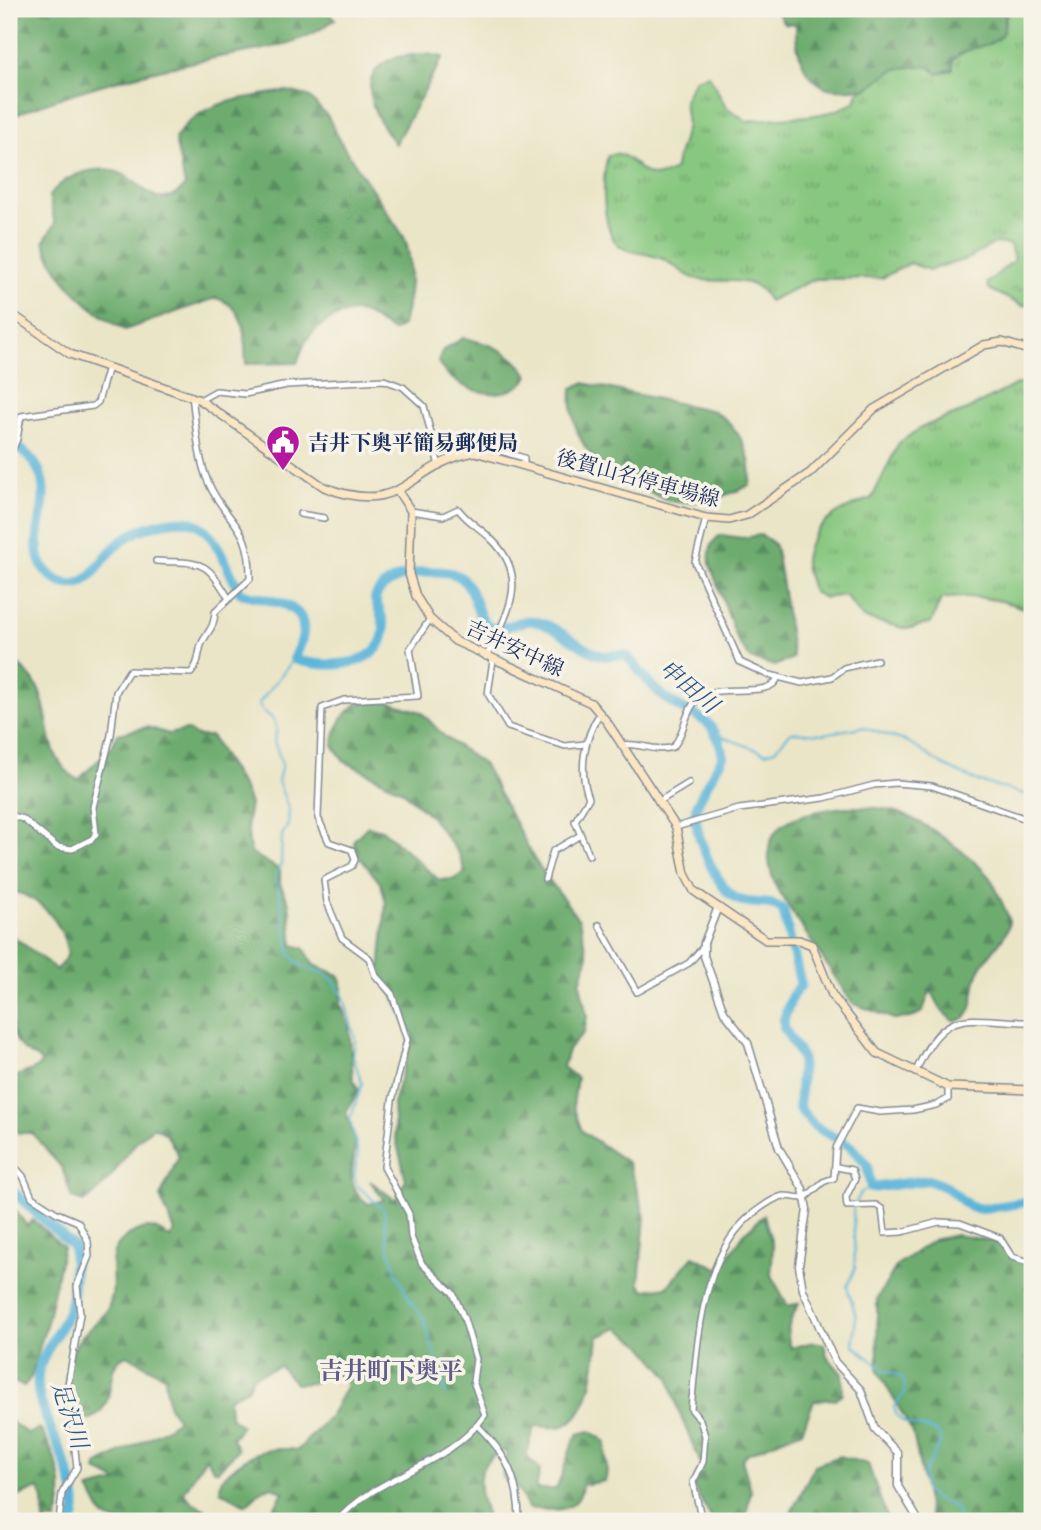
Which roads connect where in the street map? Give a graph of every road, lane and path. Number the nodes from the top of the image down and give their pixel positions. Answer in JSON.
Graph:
{"nodes":[{"id":1,"x":9,"y":312,"type":"edge"},
{"id":2,"x":1032,"y":351,"type":"edge"},
{"id":3,"x":108,"y":367,"type":"junction"},
{"id":4,"x":196,"y":398,"type":"junction"},
{"id":5,"x":433,"y":452,"type":"junction"},
{"id":6,"x":9,"y":457,"type":"edge"},
{"id":7,"x":524,"y":465,"type":"junction"},
{"id":8,"x":439,"y":466,"type":"junction"},
{"id":9,"x":397,"y":490,"type":"junction"},
{"id":10,"x":411,"y":512,"type":"junction"},
{"id":11,"x":300,"y":514,"type":"dead end"},
{"id":12,"x":324,"y":518,"type":"dead end"},
{"id":13,"x":706,"y":518,"type":"junction"},
{"id":14,"x":156,"y":561,"type":"dead end"},
{"id":15,"x":229,"y":599,"type":"junction"},
{"id":16,"x":430,"y":618,"type":"junction"},
{"id":17,"x":490,"y":658,"type":"junction"},
{"id":18,"x":877,"y":660,"type":"dead end"},
{"id":19,"x":778,"y":677,"type":"junction"},
{"id":20,"x":600,"y":713,"type":"junction"},
{"id":21,"x":585,"y":744,"type":"junction"},
{"id":22,"x":621,"y":745,"type":"junction"},
{"id":23,"x":689,"y":783,"type":"dead end"},
{"id":24,"x":658,"y":802,"type":"junction"},
{"id":25,"x":9,"y":814,"type":"edge"},
{"id":26,"x":1032,"y":821,"type":"edge"},
{"id":27,"x":680,"y":826,"type":"junction"},
{"id":28,"x":579,"y":836,"type":"junction"},
{"id":29,"x":589,"y":855,"type":"dead end"},
{"id":30,"x":545,"y":879,"type":"dead end"},
{"id":31,"x":718,"y":907,"type":"junction"},
{"id":32,"x":599,"y":925,"type":"dead end"},
{"id":33,"x":704,"y":946,"type":"junction"},
{"id":34,"x":1032,"y":1022,"type":"edge"},
{"id":35,"x":915,"y":1073,"type":"junction"},
{"id":36,"x":948,"y":1087,"type":"junction"},
{"id":37,"x":1032,"y":1090,"type":"edge"},
{"id":38,"x":9,"y":1161,"type":"edge"},
{"id":39,"x":837,"y":1167,"type":"junction"},
{"id":40,"x":805,"y":1198,"type":"junction"},
{"id":41,"x":1032,"y":1263,"type":"edge"},
{"id":42,"x":478,"y":1426,"type":"junction"},
{"id":43,"x":59,"y":1521,"type":"edge"},
{"id":44,"x":337,"y":1521,"type":"edge"},
{"id":45,"x":519,"y":1521,"type":"edge"},
{"id":46,"x":702,"y":1521,"type":"edge"},
{"id":47,"x":919,"y":1521,"type":"edge"}],
"edges":[{"from":1,"to":3,"type":"main road"},
{"from":2,"to":13,"type":"main road","name":"後賀山名停車場線"},
{"from":3,"to":4,"type":"main road"},
{"from":3,"to":6,"type":"street"},
{"from":4,"to":5,"type":"street"},
{"from":4,"to":9,"type":"main road"},
{"from":4,"to":15,"type":"street"},
{"from":5,"to":7,"type":"street"},
{"from":5,"to":8,"type":"street"},
{"from":7,"to":8,"type":"main road","name":"後賀山名停車場線"},
{"from":7,"to":13,"type":"main road","name":"後賀山名停車場線"},
{"from":8,"to":9,"type":"main road","name":"後賀山名停車場線"},
{"from":9,"to":10,"type":"main road"},
{"from":10,"to":16,"type":"main road","name":"吉井安中線"},
{"from":10,"to":17,"type":"street"},
{"from":11,"to":12,"type":"street"},
{"from":13,"to":19,"type":"street"},
{"from":14,"to":15,"type":"street"},
{"from":15,"to":25,"type":"street"},
{"from":16,"to":17,"type":"main road","name":"吉井安中線"},
{"from":16,"to":42,"type":"street"},
{"from":17,"to":20,"type":"main road","name":"吉井安中線"},
{"from":17,"to":21,"type":"street"},
{"from":18,"to":19,"type":"street"},
{"from":19,"to":22,"type":"street"},
{"from":20,"to":21,"type":"street"},
{"from":20,"to":22,"type":"main road","name":"吉井安中線"},
{"from":21,"to":28,"type":"street"},
{"from":22,"to":24,"type":"main road","name":"吉井安中線"},
{"from":23,"to":24,"type":"street"},
{"from":24,"to":27,"type":"main road","name":"吉井安中線"},
{"from":26,"to":27,"type":"street"},
{"from":27,"to":31,"type":"main road","name":"吉井安中線"},
{"from":28,"to":29,"type":"street"},
{"from":28,"to":30,"type":"street"},
{"from":31,"to":33,"type":"street"},
{"from":31,"to":35,"type":"main road","name":"吉井安中線"},
{"from":32,"to":33,"type":"street"},
{"from":33,"to":40,"type":"street"},
{"from":34,"to":35,"type":"street"},
{"from":35,"to":36,"type":"main road"},
{"from":36,"to":37,"type":"main road"},
{"from":36,"to":39,"type":"street"},
{"from":38,"to":43,"type":"street"},
{"from":39,"to":40,"type":"street"},
{"from":39,"to":41,"type":"street"},
{"from":40,"to":46,"type":"street"},
{"from":40,"to":47,"type":"street"},
{"from":42,"to":44,"type":"street"},
{"from":42,"to":45,"type":"street"}]}
